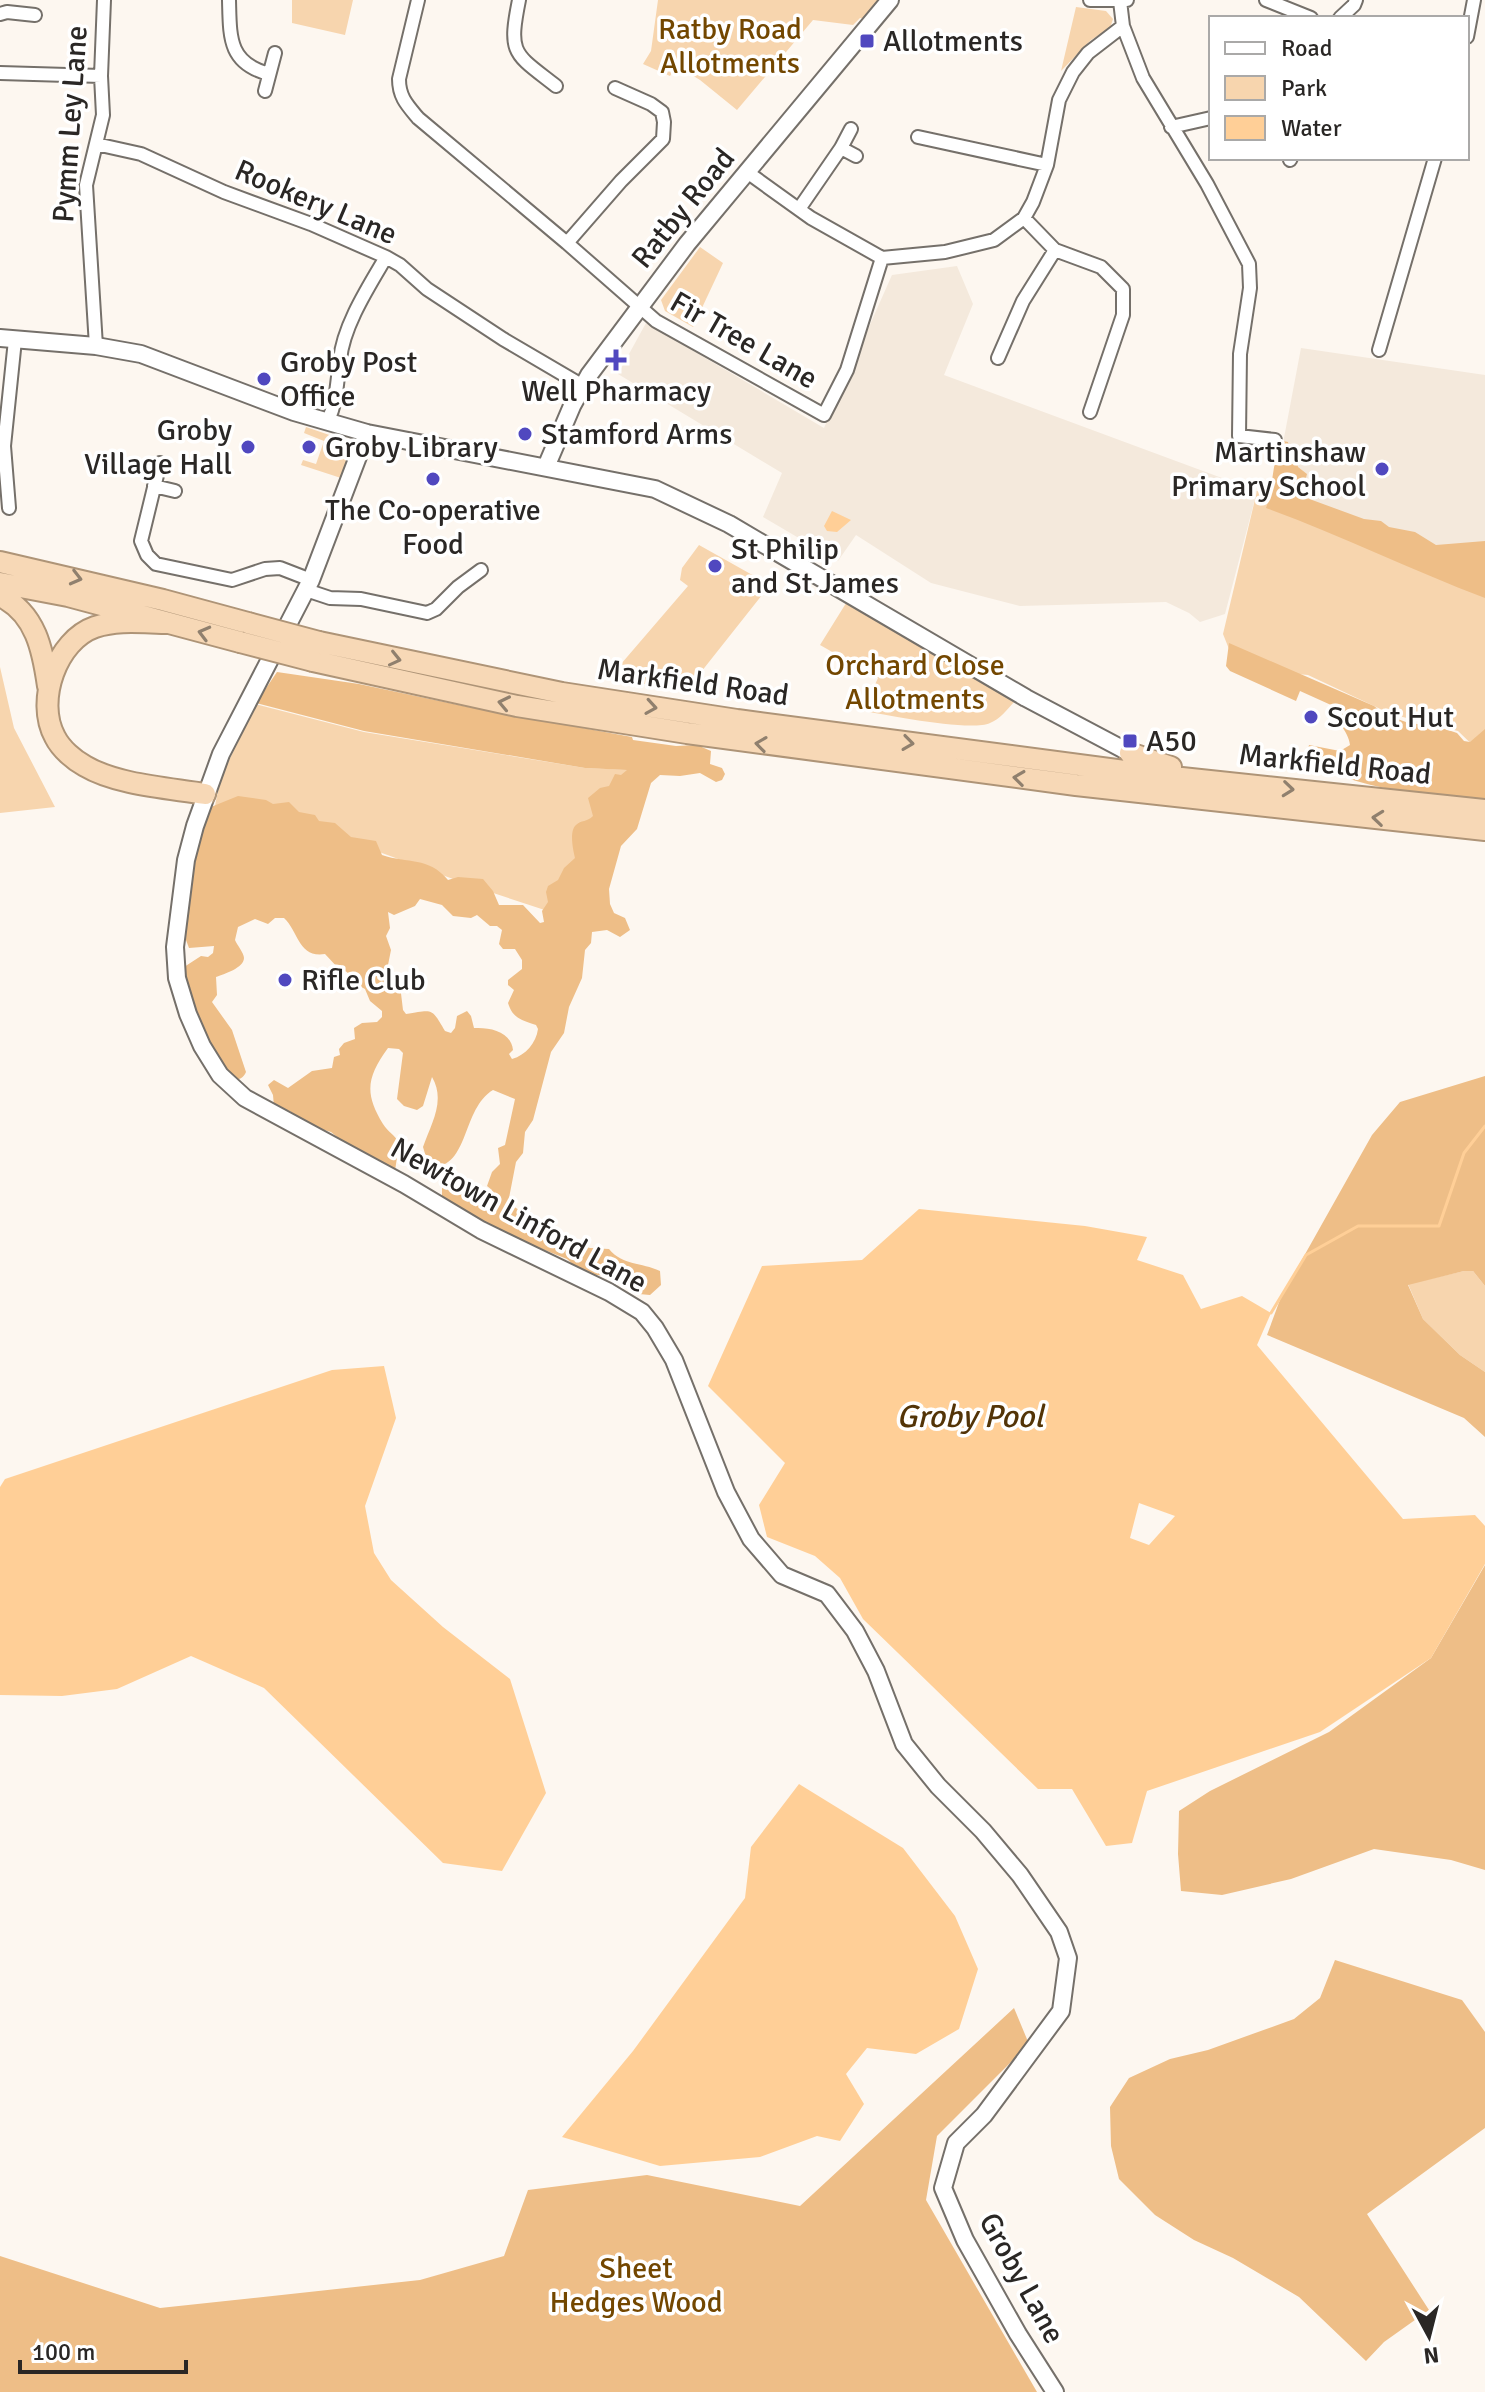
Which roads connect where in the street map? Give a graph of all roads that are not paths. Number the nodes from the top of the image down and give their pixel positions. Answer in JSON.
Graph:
{"nodes":[{"id":1,"x":104,"y":0,"type":"edge"},
{"id":2,"x":229,"y":0,"type":"edge"},
{"id":3,"x":418,"y":0,"type":"edge"},
{"id":4,"x":519,"y":0,"type":"edge"},
{"id":5,"x":890,"y":0,"type":"edge"},
{"id":6,"x":1090,"y":0,"type":"edge"},
{"id":7,"x":1123,"y":0,"type":"edge"},
{"id":8,"x":1266,"y":0,"type":"edge"},
{"id":9,"x":1356,"y":0,"type":"edge"},
{"id":10,"x":1474,"y":0,"type":"edge"},
{"id":11,"x":0,"y":14,"type":"edge"},
{"id":12,"x":35,"y":15,"type":"dead end"},
{"id":13,"x":1306,"y":16,"type":"edge"},
{"id":14,"x":1342,"y":16,"type":"edge"},
{"id":15,"x":1123,"y":26,"type":"junction"},
{"id":16,"x":1469,"y":26,"type":"edge"},
{"id":17,"x":275,"y":53,"type":"dead end"},
{"id":18,"x":0,"y":73,"type":"edge"},
{"id":19,"x":269,"y":74,"type":"junction"},
{"id":20,"x":101,"y":76,"type":"junction"},
{"id":21,"x":556,"y":86,"type":"dead end"},
{"id":22,"x":615,"y":88,"type":"dead end"},
{"id":23,"x":265,"y":91,"type":"dead end"},
{"id":24,"x":1209,"y":118,"type":"edge"},
{"id":25,"x":1171,"y":127,"type":"junction"},
{"id":26,"x":851,"y":129,"type":"dead end"},
{"id":27,"x":918,"y":137,"type":"dead end"},
{"id":28,"x":96,"y":144,"type":"junction"},
{"id":29,"x":841,"y":148,"type":"junction"},
{"id":30,"x":856,"y":156,"type":"dead end"},
{"id":31,"x":1434,"y":160,"type":"edge"},
{"id":32,"x":1047,"y":165,"type":"junction"},
{"id":33,"x":747,"y":172,"type":"junction"},
{"id":34,"x":799,"y":209,"type":"junction"},
{"id":35,"x":1024,"y":218,"type":"junction"},
{"id":36,"x":567,"y":243,"type":"junction"},
{"id":37,"x":1055,"y":250,"type":"junction"},
{"id":38,"x":386,"y":257,"type":"junction"},
{"id":39,"x":882,"y":258,"type":"junction"},
{"id":40,"x":640,"y":308,"type":"junction"},
{"id":41,"x":8,"y":339,"type":"edge"},
{"id":42,"x":96,"y":346,"type":"junction"},
{"id":43,"x":1379,"y":350,"type":"dead end"},
{"id":44,"x":998,"y":358,"type":"dead end"},
{"id":45,"x":583,"y":386,"type":"junction"},
{"id":46,"x":0,"y":412,"type":"edge"},
{"id":47,"x":1090,"y":412,"type":"dead end"},
{"id":48,"x":328,"y":421,"type":"junction"},
{"id":49,"x":367,"y":433,"type":"junction"},
{"id":50,"x":1275,"y":440,"type":"dead end"},
{"id":51,"x":160,"y":463,"type":"dead end"},
{"id":52,"x":546,"y":467,"type":"junction"},
{"id":53,"x":154,"y":486,"type":"junction"},
{"id":54,"x":175,"y":491,"type":"dead end"},
{"id":55,"x":9,"y":508,"type":"dead end"},
{"id":56,"x":0,"y":562,"type":"edge"},
{"id":57,"x":0,"y":583,"type":"edge"},
{"id":58,"x":308,"y":585,"type":"junction"},
{"id":59,"x":480,"y":589,"type":"dead end"},
{"id":60,"x":0,"y":596,"type":"edge"},
{"id":61,"x":169,"y":623,"type":"junction"},
{"id":62,"x":244,"y":633,"type":"junction"},
{"id":63,"x":316,"y":651,"type":"junction"},
{"id":64,"x":49,"y":690,"type":"junction"},
{"id":65,"x":1130,"y":753,"type":"joint"},
{"id":66,"x":1239,"y":784,"type":"junction"},
{"id":67,"x":205,"y":794,"type":"junction"},
{"id":68,"x":1485,"y":810,"type":"edge"},
{"id":69,"x":1485,"y":830,"type":"edge"},
{"id":70,"x":943,"y":2188,"type":"joint"},
{"id":71,"x":1055,"y":2392,"type":"edge"}],
"edges":[{"from":1,"to":20,"type":"street","name":"Pymm Ley Lane"},
{"from":2,"to":19,"type":"street"},
{"from":3,"to":36,"type":"street","name":"Fir Tree Lane"},
{"from":4,"to":21,"type":"street"},
{"from":5,"to":33,"type":"street","name":"Ratby Road"},
{"from":6,"to":7,"type":"street"},
{"from":7,"to":15,"type":"street"},
{"from":8,"to":13,"type":"street"},
{"from":9,"to":14,"type":"street"},
{"from":10,"to":16,"type":"street"},
{"from":11,"to":12,"type":"street"},
{"from":15,"to":25,"type":"street"},
{"from":15,"to":32,"type":"street"},
{"from":17,"to":19,"type":"street"},
{"from":18,"to":20,"type":"street"},
{"from":19,"to":23,"type":"street"},
{"from":20,"to":28,"type":"street","name":"Pymm Ley Lane"},
{"from":22,"to":36,"type":"street"},
{"from":24,"to":25,"type":"street"},
{"from":25,"to":50,"type":"street"},
{"from":26,"to":29,"type":"street"},
{"from":27,"to":32,"type":"street"},
{"from":28,"to":38,"type":"street","name":"Rookery Lane"},
{"from":28,"to":42,"type":"street","name":"Pymm Ley Lane"},
{"from":29,"to":30,"type":"street"},
{"from":29,"to":34,"type":"street"},
{"from":31,"to":43,"type":"street"},
{"from":32,"to":35,"type":"street"},
{"from":33,"to":34,"type":"street"},
{"from":33,"to":40,"type":"street","name":"Ratby Road"},
{"from":34,"to":39,"type":"street"},
{"from":35,"to":37,"type":"street"},
{"from":35,"to":39,"type":"street"},
{"from":36,"to":40,"type":"street","name":"Fir Tree Lane"},
{"from":37,"to":44,"type":"street"},
{"from":37,"to":47,"type":"street"},
{"from":38,"to":45,"type":"street","name":"Rookery Lane"},
{"from":38,"to":48,"type":"street"},
{"from":39,"to":40,"type":"street","name":"Fir Tree Lane"},
{"from":40,"to":45,"type":"street","name":"Ratby Road"},
{"from":41,"to":42,"type":"street"},
{"from":41,"to":46,"type":"street"},
{"from":41,"to":55,"type":"street"},
{"from":42,"to":48,"type":"street"},
{"from":45,"to":52,"type":"street","name":"Ratby Road"},
{"from":48,"to":49,"type":"street"},
{"from":49,"to":52,"type":"street"},
{"from":49,"to":58,"type":"street","name":"Newtown Linford Lane"},
{"from":51,"to":53,"type":"street"},
{"from":52,"to":65,"type":"street"},
{"from":53,"to":54,"type":"street"},
{"from":53,"to":58,"type":"street"},
{"from":56,"to":62,"type":"highway","name":"Markfield Road","one_way":true},
{"from":57,"to":61,"type":"highway","name":"Markfield Road"},
{"from":58,"to":59,"type":"street"},
{"from":58,"to":67,"type":"street","name":"Newtown Linford Lane"},
{"from":60,"to":64,"type":"highway"},
{"from":62,"to":61,"type":"highway","name":"Markfield Road","one_way":true},
{"from":61,"to":64,"type":"highway"},
{"from":62,"to":63,"type":"highway","name":"Markfield Road","bridge":true},
{"from":63,"to":66,"type":"highway","name":"Markfield Road","one_way":true},
{"from":69,"to":63,"type":"highway","name":"Markfield Road","one_way":true},
{"from":64,"to":67,"type":"highway"},
{"from":65,"to":66,"type":"highway"},
{"from":66,"to":68,"type":"highway","name":"Markfield Road","one_way":true},
{"from":67,"to":70,"type":"street","name":"Newtown Linford Lane"},
{"from":70,"to":71,"type":"street","name":"Groby Lane"}]}
